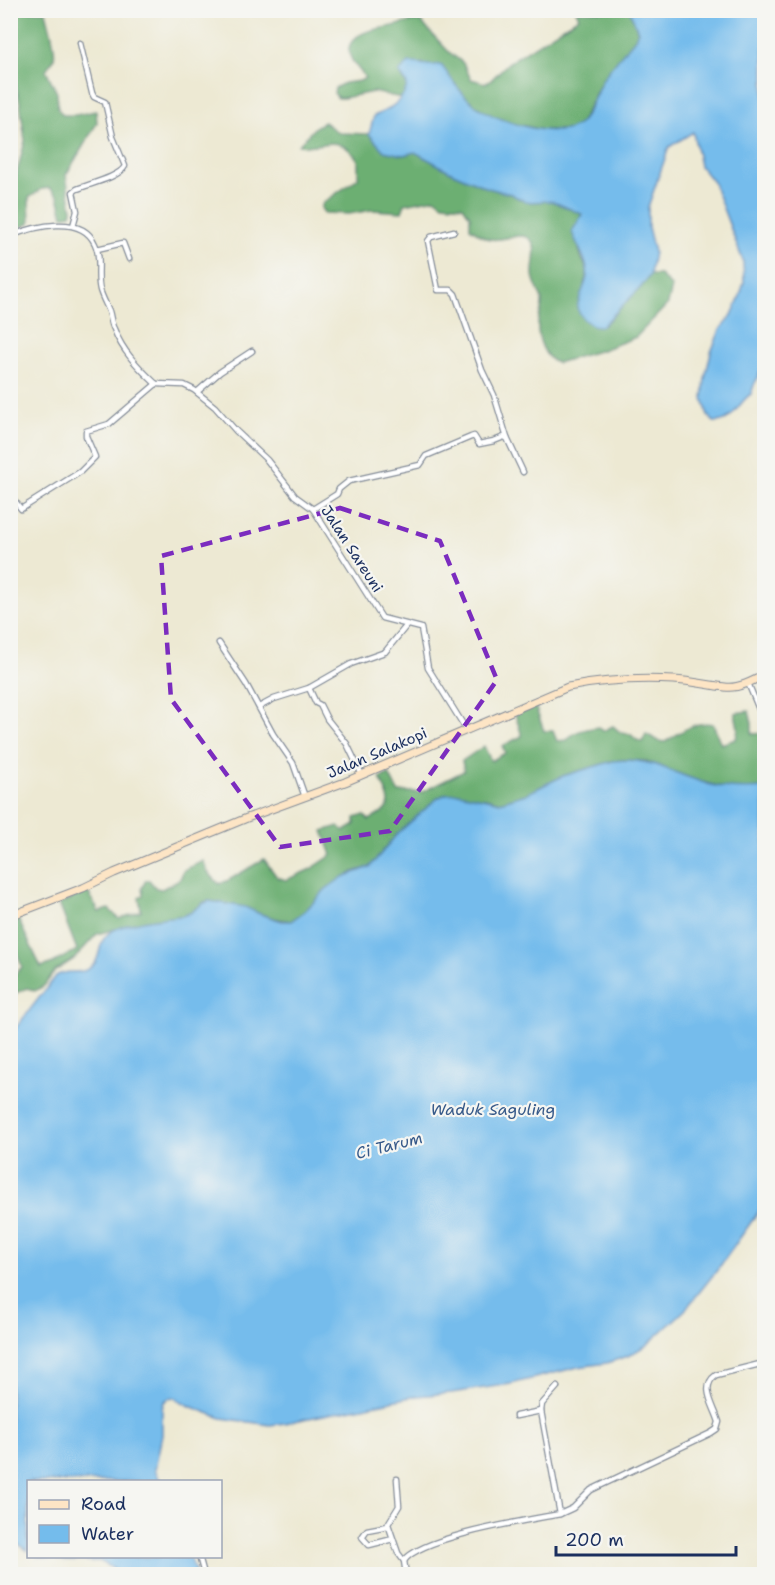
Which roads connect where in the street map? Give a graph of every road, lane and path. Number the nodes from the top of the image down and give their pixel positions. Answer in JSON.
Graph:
{"nodes":[{"id":1,"x":80,"y":43,"type":"dead end"},
{"id":2,"x":73,"y":226,"type":"junction"},
{"id":3,"x":454,"y":231,"type":"dead end"},
{"id":4,"x":10,"y":236,"type":"edge"},
{"id":5,"x":97,"y":249,"type":"junction"},
{"id":6,"x":129,"y":259,"type":"dead end"},
{"id":7,"x":252,"y":351,"type":"dead end"},
{"id":8,"x":156,"y":384,"type":"junction"},
{"id":9,"x":197,"y":392,"type":"junction"},
{"id":10,"x":507,"y":438,"type":"junction"},
{"id":11,"x":523,"y":472,"type":"dead end"},
{"id":12,"x":10,"y":500,"type":"edge"},
{"id":13,"x":314,"y":509,"type":"junction"},
{"id":14,"x":407,"y":625,"type":"junction"},
{"id":15,"x":219,"y":643,"type":"dead end"},
{"id":16,"x":765,"y":675,"type":"edge"},
{"id":17,"x":748,"y":682,"type":"junction"},
{"id":18,"x":309,"y":688,"type":"junction"},
{"id":19,"x":259,"y":707,"type":"junction"},
{"id":20,"x":763,"y":719,"type":"edge"},
{"id":21,"x":466,"y":729,"type":"junction"},
{"id":22,"x":362,"y":775,"type":"junction"},
{"id":23,"x":305,"y":797,"type":"junction"},
{"id":24,"x":10,"y":916,"type":"edge"},
{"id":25,"x":765,"y":1363,"type":"edge"},
{"id":26,"x":557,"y":1387,"type":"dead end"},
{"id":27,"x":541,"y":1411,"type":"junction"},
{"id":28,"x":516,"y":1416,"type":"dead end"},
{"id":29,"x":397,"y":1479,"type":"dead end"},
{"id":30,"x":560,"y":1514,"type":"junction"},
{"id":31,"x":388,"y":1526,"type":"junction"},
{"id":32,"x":393,"y":1539,"type":"junction"},
{"id":33,"x":199,"y":1558,"type":"edge"},
{"id":34,"x":404,"y":1561,"type":"junction"},
{"id":35,"x":204,"y":1575,"type":"edge"},
{"id":36,"x":406,"y":1575,"type":"edge"}],
"edges":[{"from":1,"to":2,"type":"street"},
{"from":2,"to":4,"type":"street"},
{"from":2,"to":5,"type":"street"},
{"from":3,"to":10,"type":"street"},
{"from":5,"to":6,"type":"street"},
{"from":5,"to":8,"type":"street"},
{"from":7,"to":9,"type":"street"},
{"from":8,"to":9,"type":"street","name":"Jalan Sareuni"},
{"from":8,"to":12,"type":"street"},
{"from":9,"to":13,"type":"street","name":"Jalan Sareuni"},
{"from":10,"to":11,"type":"street"},
{"from":10,"to":13,"type":"street"},
{"from":13,"to":14,"type":"street","name":"Jalan Sareuni"},
{"from":14,"to":18,"type":"street"},
{"from":14,"to":21,"type":"street","name":"Jalan Sareuni"},
{"from":15,"to":19,"type":"street"},
{"from":16,"to":17,"type":"street","name":"Jalan Salakopi"},
{"from":17,"to":20,"type":"street"},
{"from":17,"to":21,"type":"street","name":"Jalan Salakopi"},
{"from":18,"to":19,"type":"street"},
{"from":18,"to":22,"type":"street"},
{"from":19,"to":23,"type":"street"},
{"from":21,"to":22,"type":"street","name":"Jalan Salakopi"},
{"from":22,"to":23,"type":"street","name":"Jalan Salakopi"},
{"from":23,"to":24,"type":"street","name":"Jalan Salakopi"},
{"from":25,"to":30,"type":"street"},
{"from":26,"to":27,"type":"street"},
{"from":27,"to":28,"type":"street"},
{"from":27,"to":30,"type":"street"},
{"from":29,"to":31,"type":"street"},
{"from":30,"to":34,"type":"street"},
{"from":31,"to":32,"type":"street"},
{"from":31,"to":32,"type":"street"},
{"from":32,"to":34,"type":"street"},
{"from":33,"to":35,"type":"street"},
{"from":34,"to":36,"type":"street"}]}
